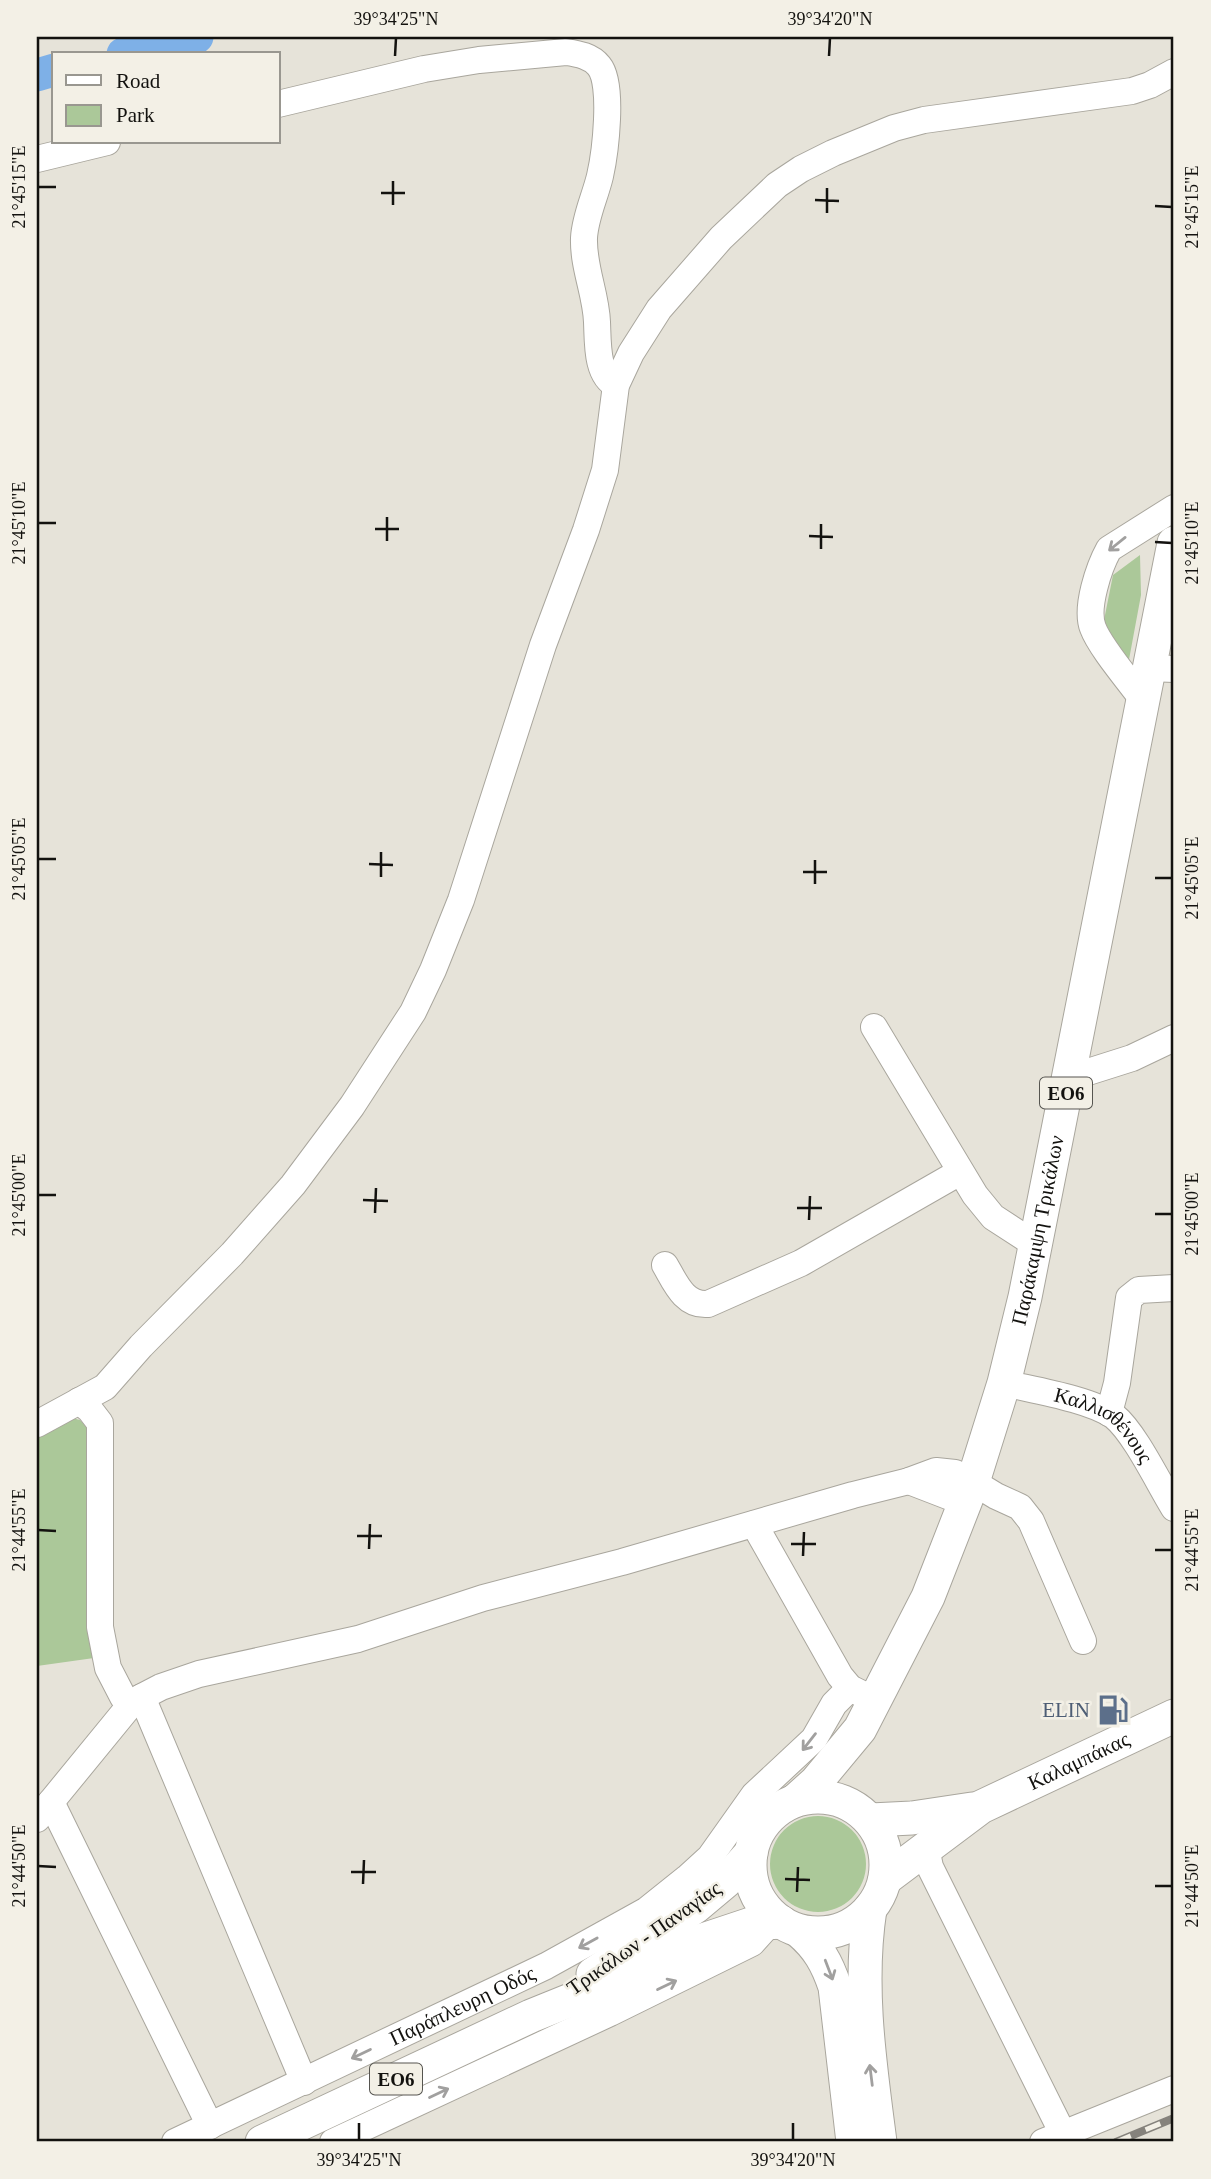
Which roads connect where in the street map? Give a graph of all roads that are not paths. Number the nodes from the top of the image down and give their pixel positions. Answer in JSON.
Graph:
{"nodes":[{"id":1,"x":1174,"y":72,"type":"edge"},
{"id":2,"x":280,"y":104,"type":"edge"},
{"id":3,"x":99,"y":144,"type":"edge"},
{"id":4,"x":37,"y":159,"type":"edge"},
{"id":5,"x":616,"y":385,"type":"junction"},
{"id":6,"x":1174,"y":508,"type":"edge"},
{"id":7,"x":1174,"y":543,"type":"edge"},
{"id":8,"x":1156,"y":679,"type":"edge"},
{"id":9,"x":874,"y":1027,"type":"dead end"},
{"id":10,"x":1174,"y":1038,"type":"edge"},
{"id":11,"x":1069,"y":1078,"type":"junction"},
{"id":12,"x":960,"y":1172,"type":"junction"},
{"id":13,"x":1036,"y":1245,"type":"junction"},
{"id":14,"x":665,"y":1265,"type":"dead end"},
{"id":15,"x":1174,"y":1287,"type":"edge"},
{"id":16,"x":1004,"y":1383,"type":"junction"},
{"id":17,"x":105,"y":1387,"type":"junction"},
{"id":18,"x":79,"y":1401,"type":"junction"},
{"id":19,"x":1109,"y":1413,"type":"junction"},
{"id":20,"x":100,"y":1423,"type":"junction"},
{"id":21,"x":37,"y":1424,"type":"edge"},
{"id":22,"x":970,"y":1492,"type":"junction"},
{"id":23,"x":1174,"y":1508,"type":"edge"},
{"id":24,"x":754,"y":1524,"type":"junction"},
{"id":25,"x":1083,"y":1641,"type":"dead end"},
{"id":26,"x":133,"y":1697,"type":"junction"},
{"id":27,"x":861,"y":1705,"type":"junction"},
{"id":28,"x":1174,"y":1716,"type":"edge"},
{"id":29,"x":796,"y":1800,"type":"junction"},
{"id":30,"x":981,"y":1807,"type":"junction"},
{"id":31,"x":44,"y":1810,"type":"edge"},
{"id":32,"x":865,"y":1815,"type":"junction"},
{"id":33,"x":926,"y":1848,"type":"junction"},
{"id":34,"x":751,"y":1853,"type":"junction"},
{"id":35,"x":885,"y":1879,"type":"junction"},
{"id":36,"x":870,"y":1909,"type":"junction"},
{"id":37,"x":654,"y":1920,"type":"junction"},
{"id":38,"x":783,"y":1925,"type":"junction"},
{"id":39,"x":531,"y":2016,"type":"junction"},
{"id":40,"x":304,"y":2082,"type":"junction"},
{"id":41,"x":1174,"y":2088,"type":"edge"},
{"id":42,"x":210,"y":2126,"type":"junction"},
{"id":43,"x":1053,"y":2138,"type":"edge"},
{"id":44,"x":175,"y":2142,"type":"edge"},
{"id":45,"x":262,"y":2142,"type":"edge"},
{"id":46,"x":333,"y":2142,"type":"edge"},
{"id":47,"x":853,"y":2142,"type":"edge"},
{"id":48,"x":880,"y":2142,"type":"edge"}],
"edges":[{"from":1,"to":5,"type":"street"},
{"from":2,"to":5,"type":"street"},
{"from":3,"to":4,"type":"street"},
{"from":5,"to":17,"type":"street"},
{"from":6,"to":8,"type":"street","one_way":true},
{"from":7,"to":8,"type":"main road","name":"Παράκαμψη Τρικάλων","number":"ΕΟ6"},
{"from":8,"to":11,"type":"main road","name":"Παράκαμψη Τρικάλων","number":"ΕΟ6"},
{"from":9,"to":12,"type":"street"},
{"from":10,"to":11,"type":"street"},
{"from":11,"to":13,"type":"main road","name":"Παράκαμψη Τρικάλων","number":"ΕΟ6"},
{"from":12,"to":13,"type":"street"},
{"from":12,"to":14,"type":"street"},
{"from":13,"to":16,"type":"main road","name":"Παράκαμψη Τρικάλων","number":"ΕΟ6"},
{"from":15,"to":19,"type":"street"},
{"from":16,"to":19,"type":"street","name":"Καλλισθένους"},
{"from":16,"to":22,"type":"main road","name":"Παράκαμψη Τρικάλων","number":"ΕΟ6"},
{"from":17,"to":18,"type":"street"},
{"from":17,"to":20,"type":"street"},
{"from":18,"to":20,"type":"street"},
{"from":18,"to":21,"type":"street"},
{"from":19,"to":23,"type":"street","name":"Καλλισθένους"},
{"from":20,"to":26,"type":"street"},
{"from":22,"to":24,"type":"street"},
{"from":22,"to":25,"type":"street"},
{"from":22,"to":27,"type":"main road","name":"Παράκαμψη Τρικάλων","number":"ΕΟ6"},
{"from":24,"to":26,"type":"street"},
{"from":24,"to":27,"type":"street"},
{"from":26,"to":31,"type":"street"},
{"from":26,"to":40,"type":"street"},
{"from":27,"to":29,"type":"main road","name":"Παράκαμψη Τρικάλων","number":"ΕΟ6"},
{"from":27,"to":32,"type":"main road","name":"Παράκαμψη Τρικάλων","number":"ΕΟ6"},
{"from":27,"to":37,"type":"street","name":"Παράπλευρη Οδός","one_way":true},
{"from":28,"to":30,"type":"main road","name":"Καλαμπάκας"},
{"from":29,"to":32,"type":"main road","number":"ΕΟ6"},
{"from":29,"to":34,"type":"main road","number":"ΕΟ6"},
{"from":30,"to":32,"type":"main road","name":"Καλαμπάκας"},
{"from":30,"to":33,"type":"main road","name":"Καλαμπάκας"},
{"from":31,"to":42,"type":"street"},
{"from":32,"to":35,"type":"main road","number":"ΕΟ6"},
{"from":33,"to":35,"type":"main road","name":"Καλαμπάκας"},
{"from":33,"to":43,"type":"street"},
{"from":34,"to":37,"type":"main road","name":"Τρικάλων - Παναγίας","number":"ΕΟ6"},
{"from":34,"to":38,"type":"main road","number":"ΕΟ6"},
{"from":35,"to":36,"type":"main road","number":"ΕΟ6"},
{"from":36,"to":38,"type":"main road","number":"ΕΟ6"},
{"from":48,"to":36,"type":"main road","one_way":true},
{"from":37,"to":39,"type":"main road","name":"Τρικάλων - Παναγίας","number":"ΕΟ6"},
{"from":37,"to":40,"type":"street","name":"Παράπλευρη Οδός","one_way":true},
{"from":38,"to":39,"type":"main road","name":"Τρικάλων - Παναγίας","number":"ΕΟ6"},
{"from":46,"to":38,"type":"street","one_way":true},
{"from":38,"to":47,"type":"main road","one_way":true},
{"from":39,"to":45,"type":"main road","name":"Τρικάλων - Παναγίας","number":"ΕΟ6"},
{"from":40,"to":42,"type":"street","name":"Παράπλευρη Οδός"},
{"from":41,"to":43,"type":"street"},
{"from":42,"to":44,"type":"street","name":"Παράπλευρη Οδός"}]}
